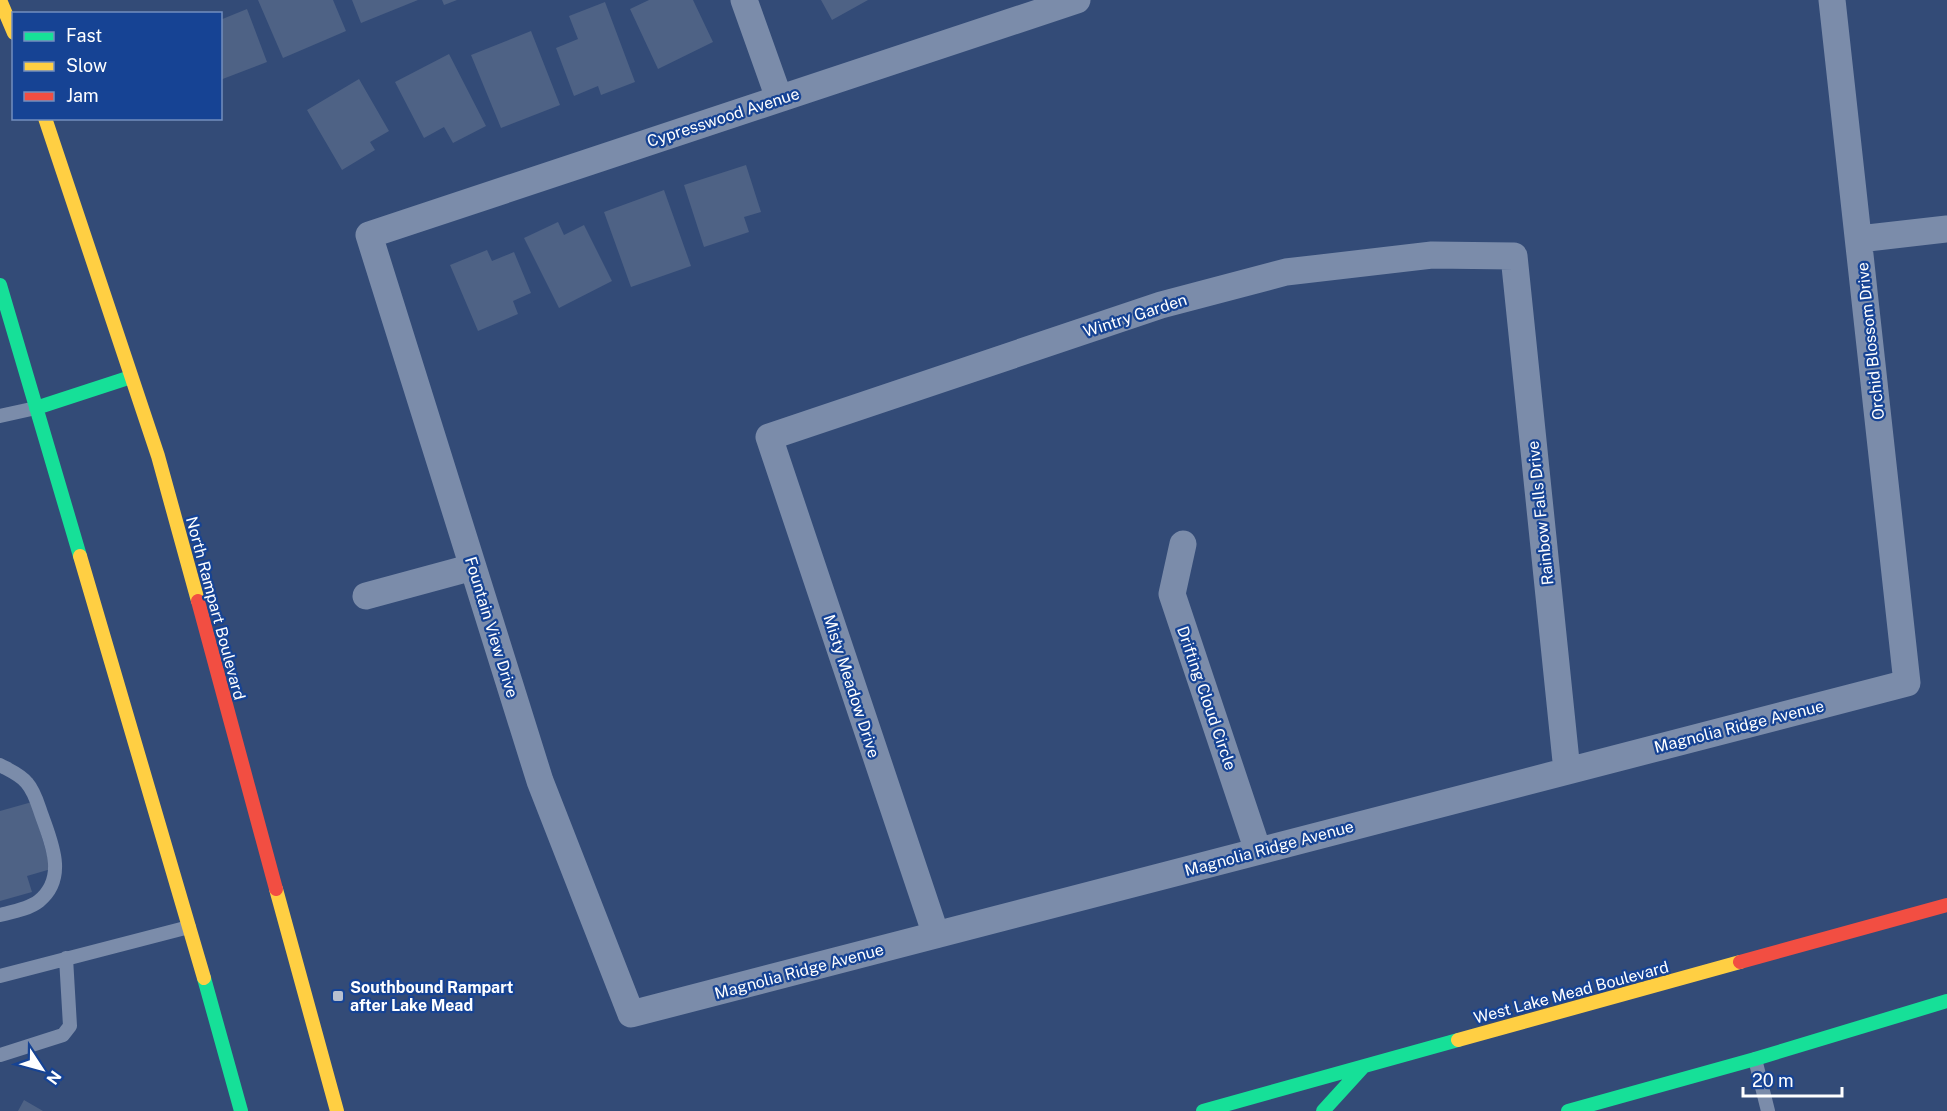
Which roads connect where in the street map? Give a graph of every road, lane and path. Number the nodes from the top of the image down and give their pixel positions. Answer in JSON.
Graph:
{"nodes":[{"id":1,"x":0,"y":0,"type":"edge"},
{"id":2,"x":744,"y":0,"type":"edge"},
{"id":3,"x":1077,"y":0,"type":"edge"},
{"id":4,"x":1832,"y":0,"type":"edge"},
{"id":5,"x":12,"y":28,"type":"edge"},
{"id":6,"x":779,"y":98,"type":"junction"},
{"id":7,"x":46,"y":120,"type":"edge"},
{"id":8,"x":1947,"y":229,"type":"edge"},
{"id":9,"x":369,"y":235,"type":"joint"},
{"id":10,"x":1859,"y":239,"type":"junction"},
{"id":11,"x":1514,"y":256,"type":"joint"},
{"id":12,"x":0,"y":285,"type":"edge"},
{"id":13,"x":131,"y":377,"type":"junction"},
{"id":14,"x":36,"y":408,"type":"junction"},
{"id":15,"x":0,"y":416,"type":"edge"},
{"id":16,"x":769,"y":437,"type":"joint"},
{"id":17,"x":1183,"y":544,"type":"dead end"},
{"id":18,"x":473,"y":567,"type":"junction"},
{"id":19,"x":366,"y":596,"type":"dead end"},
{"id":20,"x":1907,"y":683,"type":"joint"},
{"id":21,"x":0,"y":765,"type":"edge"},
{"id":22,"x":1567,"y":771,"type":"junction"},
{"id":23,"x":1258,"y":851,"type":"junction"},
{"id":24,"x":1947,"y":905,"type":"edge"},
{"id":25,"x":0,"y":915,"type":"edge"},
{"id":26,"x":189,"y":927,"type":"junction"},
{"id":27,"x":936,"y":935,"type":"junction"},
{"id":28,"x":66,"y":958,"type":"junction"},
{"id":29,"x":0,"y":976,"type":"edge"},
{"id":30,"x":1947,"y":1001,"type":"edge"},
{"id":31,"x":631,"y":1014,"type":"joint"},
{"id":32,"x":0,"y":1055,"type":"edge"},
{"id":33,"x":1755,"y":1059,"type":"junction"},
{"id":34,"x":1364,"y":1066,"type":"junction"},
{"id":35,"x":241,"y":1111,"type":"edge"},
{"id":36,"x":337,"y":1111,"type":"edge"},
{"id":37,"x":1203,"y":1111,"type":"edge"},
{"id":38,"x":1323,"y":1111,"type":"edge"},
{"id":39,"x":1568,"y":1111,"type":"edge"},
{"id":40,"x":1768,"y":1111,"type":"edge"}],
"edges":[{"from":1,"to":5,"type":"main road"},
{"from":2,"to":6,"type":"street"},
{"from":3,"to":6,"type":"street","name":"Cypresswood Avenue"},
{"from":4,"to":10,"type":"street","name":"Orchid Blossom Drive"},
{"from":6,"to":9,"type":"street","name":"Cypresswood Avenue"},
{"from":7,"to":13,"type":"main road","name":"North Rampart Boulevard"},
{"from":8,"to":10,"type":"street"},
{"from":9,"to":18,"type":"street","name":"Fountain View Drive"},
{"from":10,"to":20,"type":"street","name":"Orchid Blossom Drive"},
{"from":11,"to":16,"type":"street","name":"Wintry Garden"},
{"from":11,"to":22,"type":"street","name":"Rainbow Falls Drive"},
{"from":12,"to":14,"type":"main road"},
{"from":13,"to":14,"type":"main road"},
{"from":13,"to":36,"type":"main road","name":"North Rampart Boulevard"},
{"from":14,"to":15,"type":"lane"},
{"from":14,"to":26,"type":"main road"},
{"from":16,"to":27,"type":"street","name":"Misty Meadow Drive"},
{"from":17,"to":23,"type":"street","name":"Drifting Cloud Circle"},
{"from":18,"to":19,"type":"street"},
{"from":18,"to":31,"type":"street","name":"Fountain View Drive"},
{"from":20,"to":22,"type":"street","name":"Magnolia Ridge Avenue"},
{"from":21,"to":25,"type":"lane"},
{"from":22,"to":23,"type":"street","name":"Magnolia Ridge Avenue"},
{"from":23,"to":27,"type":"street","name":"Magnolia Ridge Avenue"},
{"from":24,"to":34,"type":"main road","name":"West Lake Mead Boulevard"},
{"from":26,"to":28,"type":"lane"},
{"from":26,"to":35,"type":"main road"},
{"from":27,"to":31,"type":"street","name":"Magnolia Ridge Avenue"},
{"from":28,"to":29,"type":"lane"},
{"from":28,"to":32,"type":"lane"},
{"from":30,"to":33,"type":"main road"},
{"from":33,"to":39,"type":"main road"},
{"from":33,"to":40,"type":"lane"},
{"from":34,"to":37,"type":"main road","name":"West Lake Mead Boulevard"},
{"from":34,"to":38,"type":"main road"}]}
